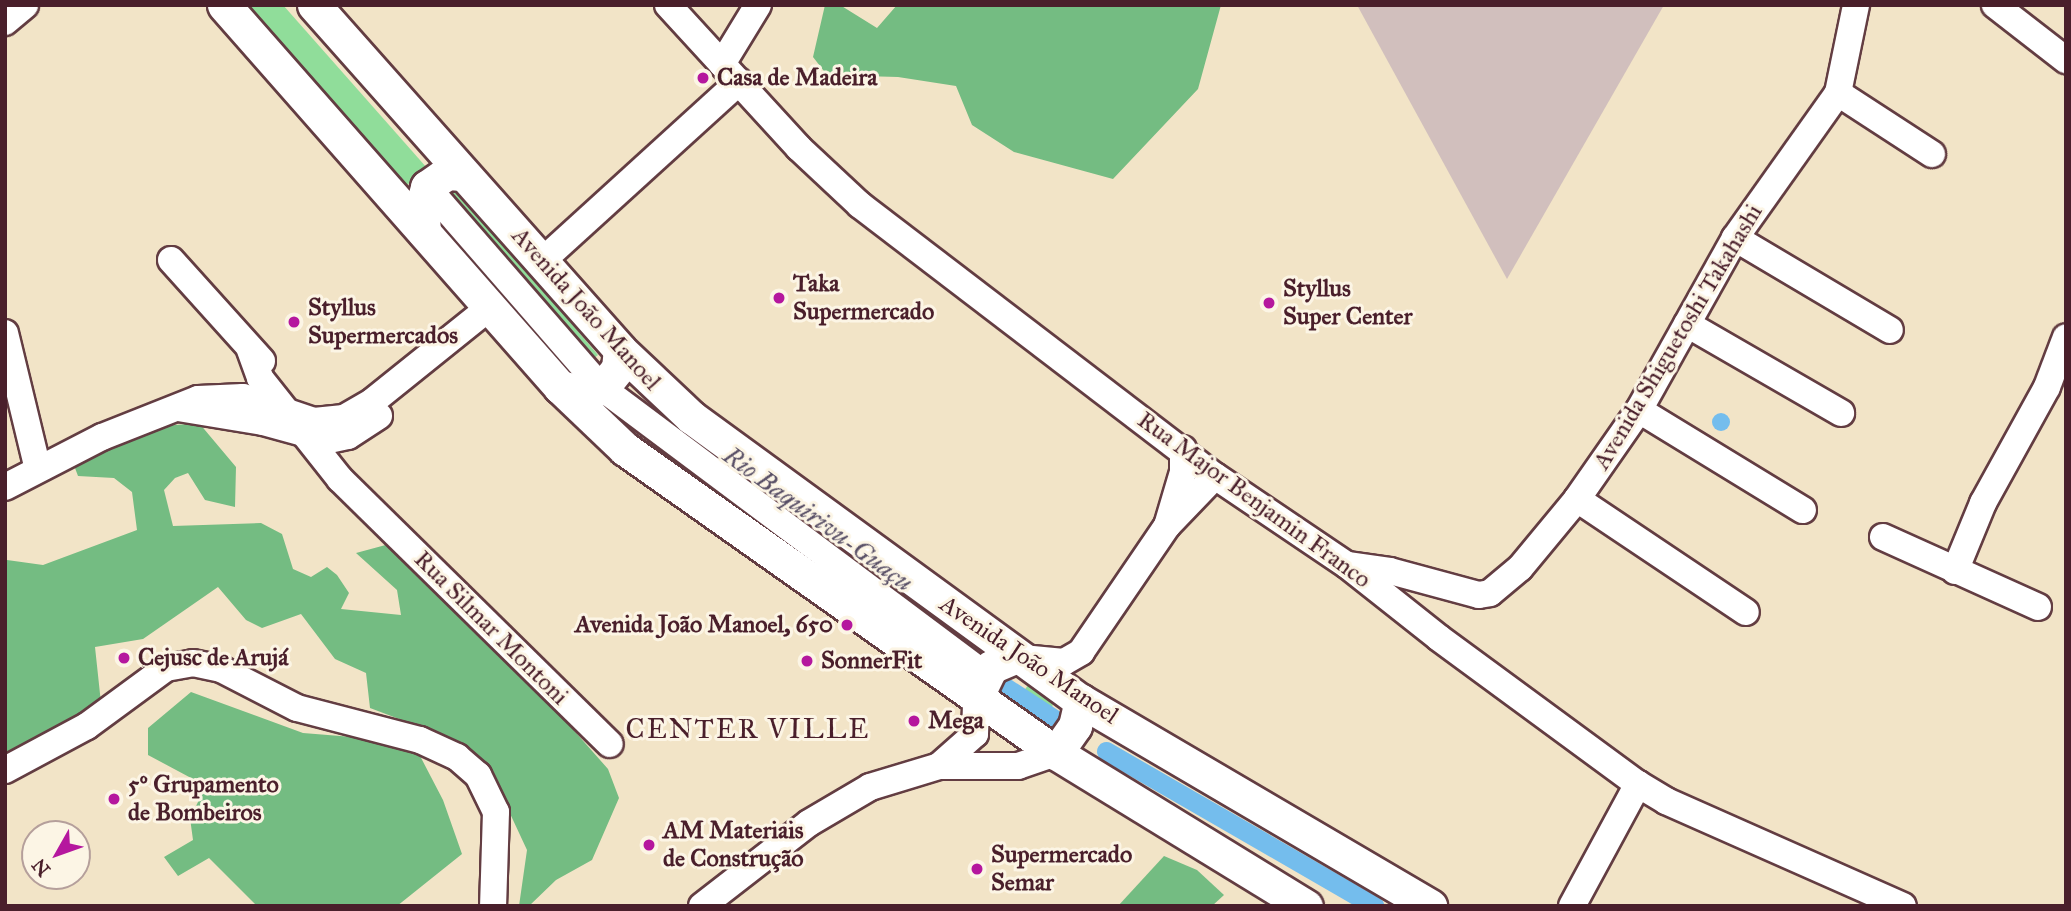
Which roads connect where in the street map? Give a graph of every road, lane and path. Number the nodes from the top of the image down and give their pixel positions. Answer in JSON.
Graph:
{"nodes":[{"id":1,"x":25,"y":5,"type":"edge"},
{"id":2,"x":223,"y":5,"type":"edge"},
{"id":3,"x":314,"y":5,"type":"edge"},
{"id":4,"x":668,"y":5,"type":"edge"},
{"id":5,"x":758,"y":5,"type":"edge"},
{"id":6,"x":1856,"y":5,"type":"edge"},
{"id":7,"x":1996,"y":5,"type":"edge"},
{"id":8,"x":5,"y":22,"type":"edge"},
{"id":9,"x":2066,"y":60,"type":"edge"},
{"id":10,"x":731,"y":73,"type":"junction"},
{"id":11,"x":1838,"y":93,"type":"junction"},
{"id":12,"x":1932,"y":154,"type":"dead end"},
{"id":13,"x":463,"y":174,"type":"junction"},
{"id":14,"x":427,"y":187,"type":"junction"},
{"id":15,"x":424,"y":232,"type":"junction"},
{"id":16,"x":1735,"y":238,"type":"junction"},
{"id":17,"x":171,"y":260,"type":"dead end"},
{"id":18,"x":541,"y":262,"type":"junction"},
{"id":19,"x":495,"y":313,"type":"junction"},
{"id":20,"x":1687,"y":324,"type":"junction"},
{"id":21,"x":1890,"y":330,"type":"dead end"},
{"id":22,"x":5,"y":333,"type":"edge"},
{"id":23,"x":2066,"y":337,"type":"edge"},
{"id":24,"x":620,"y":350,"type":"junction"},
{"id":25,"x":253,"y":359,"type":"junction"},
{"id":26,"x":560,"y":387,"type":"junction"},
{"id":27,"x":602,"y":388,"type":"junction"},
{"id":28,"x":231,"y":396,"type":"junction"},
{"id":29,"x":178,"y":408,"type":"junction"},
{"id":30,"x":282,"y":408,"type":"junction"},
{"id":31,"x":1639,"y":410,"type":"junction"},
{"id":32,"x":1841,"y":413,"type":"dead end"},
{"id":33,"x":315,"y":431,"type":"junction"},
{"id":34,"x":1183,"y":449,"type":"junction"},
{"id":35,"x":38,"y":469,"type":"junction"},
{"id":36,"x":1215,"y":476,"type":"junction"},
{"id":37,"x":5,"y":487,"type":"edge"},
{"id":38,"x":1577,"y":499,"type":"junction"},
{"id":39,"x":1803,"y":510,"type":"dead end"},
{"id":40,"x":1167,"y":526,"type":"junction"},
{"id":41,"x":1883,"y":537,"type":"dead end"},
{"id":42,"x":1348,"y":565,"type":"junction"},
{"id":43,"x":1955,"y":571,"type":"junction"},
{"id":44,"x":2038,"y":607,"type":"dead end"},
{"id":45,"x":1746,"y":612,"type":"dead end"},
{"id":46,"x":1081,"y":652,"type":"junction"},
{"id":47,"x":1017,"y":656,"type":"junction"},
{"id":48,"x":981,"y":686,"type":"junction"},
{"id":49,"x":1081,"y":701,"type":"junction"},
{"id":50,"x":610,"y":744,"type":"dead end"},
{"id":51,"x":1056,"y":753,"type":"junction"},
{"id":52,"x":939,"y":766,"type":"junction"},
{"id":53,"x":5,"y":770,"type":"edge"},
{"id":54,"x":1638,"y":784,"type":"junction"},
{"id":55,"x":493,"y":906,"type":"edge"},
{"id":56,"x":702,"y":906,"type":"edge"},
{"id":57,"x":1306,"y":906,"type":"edge"},
{"id":58,"x":1430,"y":906,"type":"edge"},
{"id":59,"x":1572,"y":906,"type":"edge"},
{"id":60,"x":1903,"y":906,"type":"edge"}],
"edges":[{"from":1,"to":8,"type":"street"},
{"from":2,"to":15,"type":"main road"},
{"from":3,"to":13,"type":"main road","name":"Avenida João Manoel"},
{"from":4,"to":10,"type":"street","name":"Rua Major Benjamin Franco"},
{"from":5,"to":10,"type":"street"},
{"from":6,"to":11,"type":"street","name":"Avenida Shiguetoshi Takahashi"},
{"from":7,"to":9,"type":"street"},
{"from":10,"to":18,"type":"street"},
{"from":10,"to":34,"type":"street","name":"Rua Major Benjamin Franco"},
{"from":11,"to":12,"type":"street"},
{"from":11,"to":16,"type":"street","name":"Avenida Shiguetoshi Takahashi"},
{"from":13,"to":14,"type":"main road"},
{"from":13,"to":18,"type":"main road","name":"Avenida João Manoel"},
{"from":14,"to":15,"type":"main road"},
{"from":14,"to":27,"type":"street"},
{"from":15,"to":19,"type":"main road"},
{"from":16,"to":20,"type":"street","name":"Avenida Shiguetoshi Takahashi"},
{"from":16,"to":21,"type":"street"},
{"from":17,"to":25,"type":"street"},
{"from":18,"to":24,"type":"main road","name":"Avenida João Manoel"},
{"from":19,"to":26,"type":"main road"},
{"from":19,"to":33,"type":"street"},
{"from":20,"to":31,"type":"street","name":"Avenida Shiguetoshi Takahashi"},
{"from":20,"to":32,"type":"street"},
{"from":22,"to":35,"type":"street"},
{"from":23,"to":43,"type":"street"},
{"from":24,"to":27,"type":"main road"},
{"from":24,"to":47,"type":"main road","name":"Avenida João Manoel"},
{"from":25,"to":28,"type":"street"},
{"from":25,"to":30,"type":"street"},
{"from":25,"to":33,"type":"street","name":"Rua Silmar Montoni"},
{"from":26,"to":27,"type":"main road"},
{"from":26,"to":48,"type":"main road"},
{"from":27,"to":48,"type":"street"},
{"from":28,"to":29,"type":"street"},
{"from":28,"to":30,"type":"street"},
{"from":29,"to":33,"type":"street"},
{"from":29,"to":35,"type":"street"},
{"from":30,"to":33,"type":"street"},
{"from":31,"to":38,"type":"street","name":"Avenida Shiguetoshi Takahashi"},
{"from":31,"to":39,"type":"street"},
{"from":33,"to":50,"type":"street","name":"Rua Silmar Montoni"},
{"from":34,"to":36,"type":"street","name":"Rua Major Benjamin Franco"},
{"from":34,"to":40,"type":"street"},
{"from":35,"to":37,"type":"street"},
{"from":36,"to":40,"type":"street"},
{"from":36,"to":42,"type":"street","name":"Rua Major Benjamin Franco"},
{"from":38,"to":42,"type":"street","name":"Avenida Shiguetoshi Takahashi"},
{"from":38,"to":45,"type":"street"},
{"from":40,"to":46,"type":"street"},
{"from":41,"to":43,"type":"street"},
{"from":42,"to":54,"type":"street","name":"Rua Major Benjamin Franco"},
{"from":43,"to":44,"type":"street"},
{"from":46,"to":47,"type":"street"},
{"from":46,"to":49,"type":"street"},
{"from":47,"to":48,"type":"main road"},
{"from":47,"to":49,"type":"main road","name":"Avenida João Manoel"},
{"from":48,"to":51,"type":"main road"},
{"from":48,"to":52,"type":"street"},
{"from":49,"to":51,"type":"main road"},
{"from":49,"to":58,"type":"main road","name":"Avenida João Manoel"},
{"from":51,"to":52,"type":"street"},
{"from":51,"to":57,"type":"main road"},
{"from":52,"to":56,"type":"street"},
{"from":53,"to":55,"type":"street"},
{"from":54,"to":59,"type":"street"},
{"from":54,"to":60,"type":"street","name":"Rua Major Benjamin Franco"}]}
